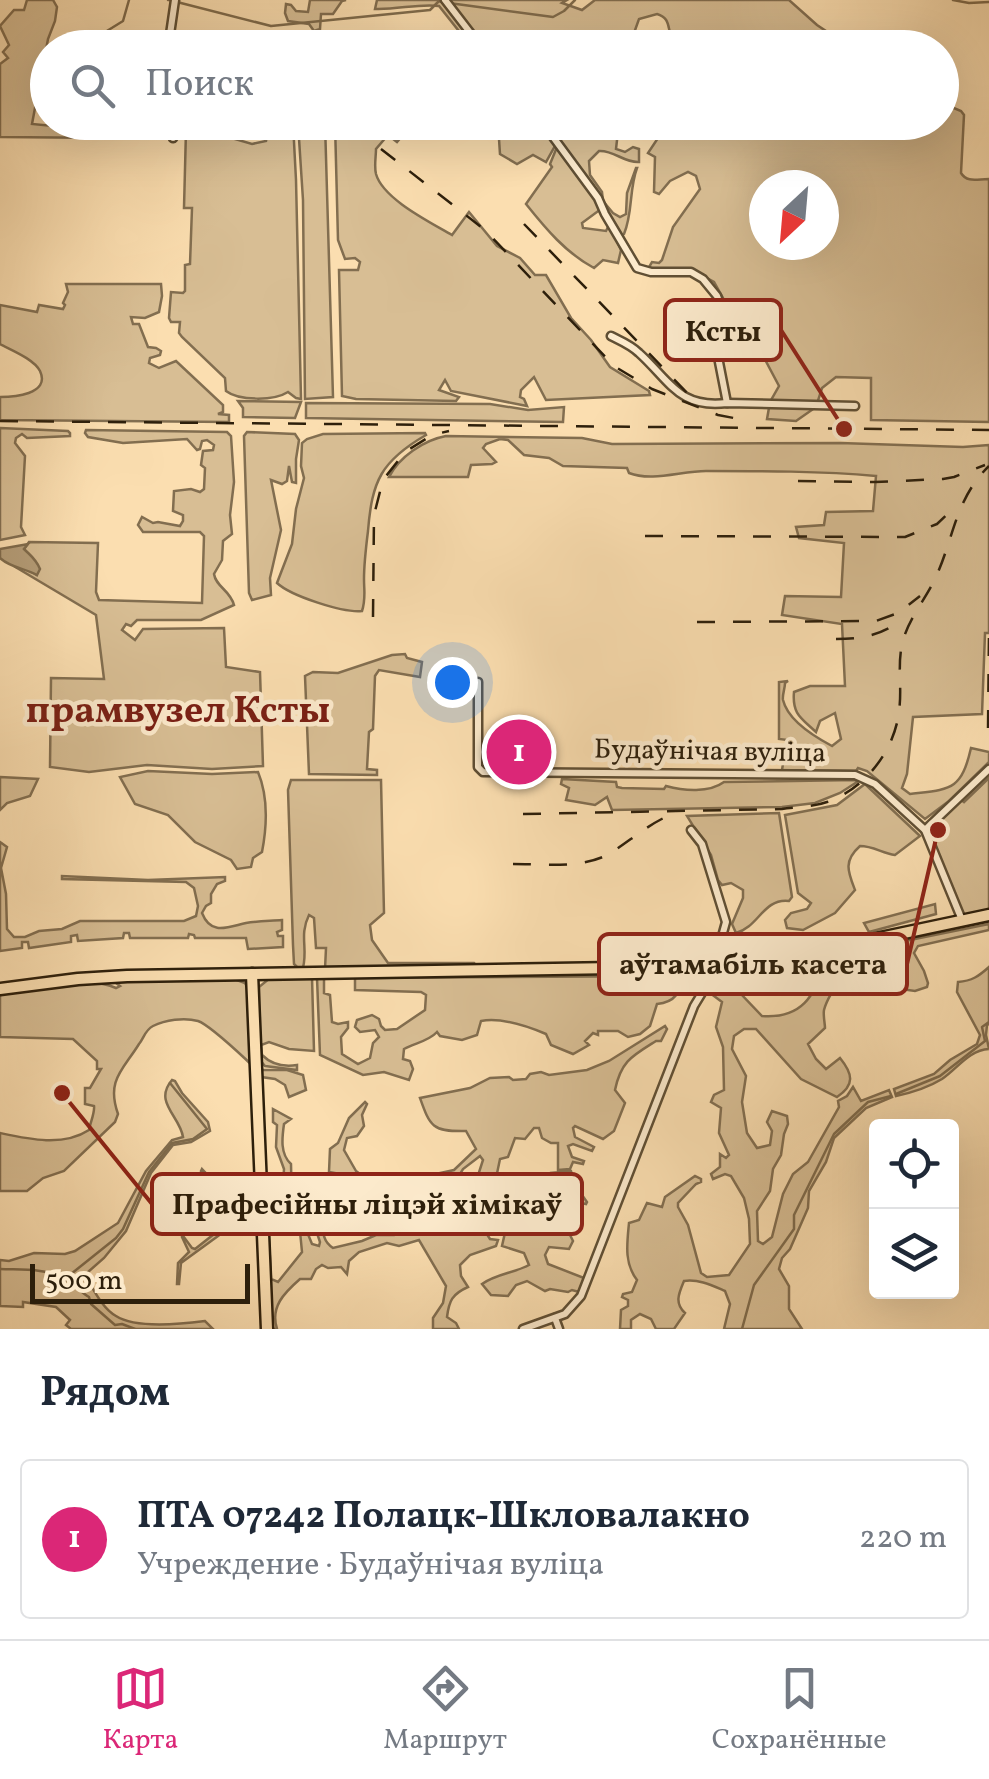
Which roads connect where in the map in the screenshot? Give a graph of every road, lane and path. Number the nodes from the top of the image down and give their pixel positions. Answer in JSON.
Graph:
{"nodes":[{"id":1,"x":174,"y":0,"type":"edge"},
{"id":2,"x":445,"y":0,"type":"edge"},
{"id":3,"x":170,"y":30,"type":"edge"},
{"id":4,"x":468,"y":30,"type":"edge"},
{"id":5,"x":555,"y":140,"type":"edge"},
{"id":6,"x":611,"y":336,"type":"dead end"},
{"id":7,"x":726,"y":403,"type":"junction"},
{"id":8,"x":855,"y":406,"type":"dead end"},
{"id":9,"x":478,"y":682,"type":"dead end"},
{"id":10,"x":989,"y":769,"type":"edge"},
{"id":11,"x":691,"y":830,"type":"dead end"},
{"id":12,"x":924,"y":830,"type":"junction"},
{"id":13,"x":989,"y":914,"type":"edge"},
{"id":14,"x":962,"y":920,"type":"junction"},
{"id":15,"x":717,"y":967,"type":"junction"},
{"id":16,"x":252,"y":974,"type":"junction"},
{"id":17,"x":0,"y":989,"type":"edge"},
{"id":18,"x":555,"y":1318,"type":"junction"},
{"id":19,"x":267,"y":1329,"type":"edge"},
{"id":20,"x":523,"y":1329,"type":"edge"},
{"id":21,"x":559,"y":1329,"type":"edge"}],
"edges":[{"from":1,"to":3,"type":"street"},
{"from":2,"to":4,"type":"street"},
{"from":5,"to":7,"type":"street"},
{"from":6,"to":7,"type":"street"},
{"from":7,"to":8,"type":"street"},
{"from":9,"to":12,"type":"street","name":"Будаўнічая вуліца"},
{"from":10,"to":12,"type":"street"},
{"from":11,"to":15,"type":"street"},
{"from":12,"to":14,"type":"street","name":"Будаўнічая вуліца"},
{"from":13,"to":14,"type":"main road"},
{"from":14,"to":15,"type":"main road"},
{"from":15,"to":16,"type":"main road"},
{"from":15,"to":18,"type":"street"},
{"from":16,"to":17,"type":"main road"},
{"from":16,"to":19,"type":"main road"},
{"from":18,"to":20,"type":"street"},
{"from":18,"to":21,"type":"street"}]}
